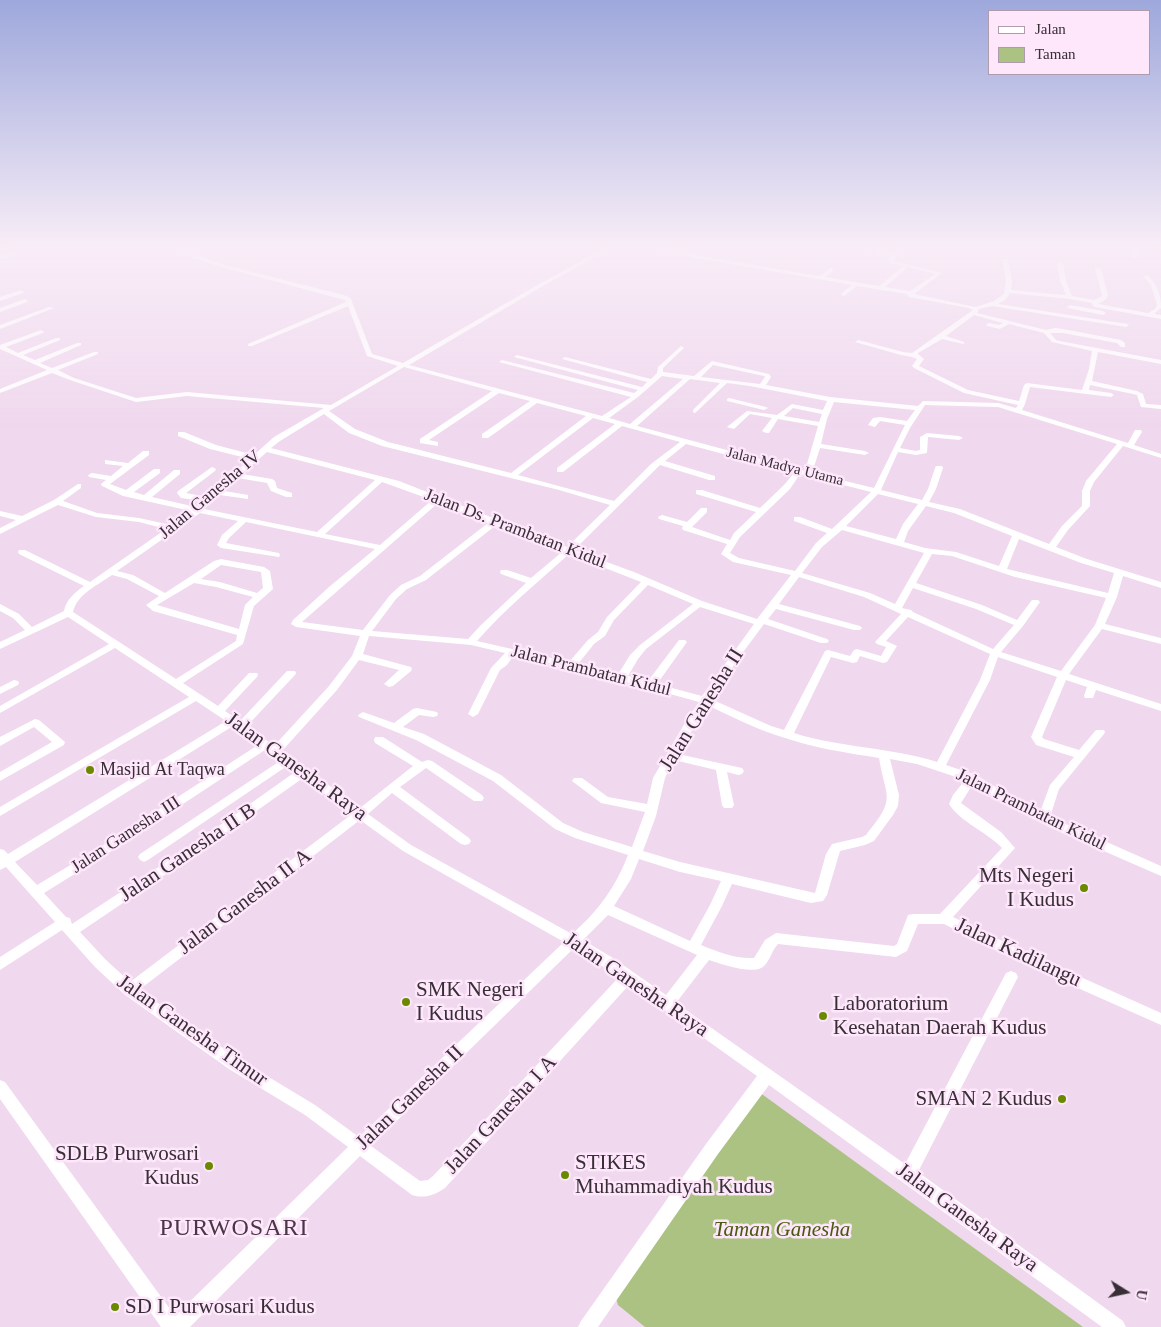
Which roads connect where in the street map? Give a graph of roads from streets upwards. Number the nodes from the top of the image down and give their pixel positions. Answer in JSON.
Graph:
{"nodes":[{"id":1,"x":341,"y":307,"type":"edge"},
{"id":2,"x":351,"y":307,"type":"edge"},
{"id":3,"x":505,"y":307,"type":"edge"},
{"id":4,"x":957,"y":307,"type":"edge"},
{"id":5,"x":988,"y":307,"type":"edge"},
{"id":6,"x":1007,"y":307,"type":"edge"},
{"id":7,"x":1070,"y":307,"type":"dead end"},
{"id":8,"x":1100,"y":307,"type":"edge"},
{"id":9,"x":1160,"y":307,"type":"edge"},
{"id":10,"x":51,"y":308,"type":"dead end"},
{"id":11,"x":974,"y":311,"type":"junction"},
{"id":12,"x":1150,"y":316,"type":"junction"},
{"id":13,"x":1161,"y":317,"type":"edge"},
{"id":14,"x":1008,"y":322,"type":"junction"},
{"id":15,"x":1161,"y":323,"type":"edge"},
{"id":16,"x":989,"y":325,"type":"dead end"},
{"id":17,"x":1126,"y":325,"type":"dead end"},
{"id":18,"x":0,"y":327,"type":"edge"},
{"id":19,"x":41,"y":332,"type":"dead end"},
{"id":20,"x":1046,"y":332,"type":"junction"},
{"id":21,"x":941,"y":337,"type":"junction"},
{"id":22,"x":58,"y":339,"type":"dead end"},
{"id":23,"x":858,"y":342,"type":"dead end"},
{"id":24,"x":962,"y":343,"type":"dead end"},
{"id":25,"x":79,"y":344,"type":"dead end"},
{"id":26,"x":250,"y":345,"type":"dead end"},
{"id":27,"x":1123,"y":346,"type":"dead end"},
{"id":28,"x":0,"y":347,"type":"edge"},
{"id":29,"x":682,"y":348,"type":"dead end"},
{"id":30,"x":1095,"y":351,"type":"junction"},
{"id":31,"x":96,"y":353,"type":"dead end"},
{"id":32,"x":17,"y":355,"type":"junction"},
{"id":33,"x":914,"y":355,"type":"junction"},
{"id":34,"x":517,"y":357,"type":"dead end"},
{"id":35,"x":565,"y":359,"type":"dead end"},
{"id":36,"x":502,"y":362,"type":"dead end"},
{"id":37,"x":1161,"y":362,"type":"edge"},
{"id":38,"x":34,"y":363,"type":"junction"},
{"id":39,"x":403,"y":366,"type":"junction"},
{"id":40,"x":52,"y":370,"type":"junction"},
{"id":41,"x":660,"y":374,"type":"junction"},
{"id":42,"x":691,"y":378,"type":"junction"},
{"id":43,"x":652,"y":381,"type":"junction"},
{"id":44,"x":725,"y":382,"type":"junction"},
{"id":45,"x":1089,"y":383,"type":"junction"},
{"id":46,"x":762,"y":386,"type":"junction"},
{"id":47,"x":643,"y":389,"type":"junction"},
{"id":48,"x":0,"y":391,"type":"edge"},
{"id":49,"x":497,"y":391,"type":"junction"},
{"id":50,"x":1085,"y":392,"type":"junction"},
{"id":51,"x":636,"y":396,"type":"junction"},
{"id":52,"x":1111,"y":396,"type":"dead end"},
{"id":53,"x":830,"y":399,"type":"junction"},
{"id":54,"x":729,"y":400,"type":"dead end"},
{"id":55,"x":535,"y":401,"type":"junction"},
{"id":56,"x":333,"y":407,"type":"junction"},
{"id":57,"x":1160,"y":407,"type":"edge"},
{"id":58,"x":919,"y":408,"type":"junction"},
{"id":59,"x":1020,"y":408,"type":"junction"},
{"id":60,"x":324,"y":411,"type":"junction"},
{"id":61,"x":695,"y":411,"type":"dead end"},
{"id":62,"x":826,"y":413,"type":"junction"},
{"id":63,"x":780,"y":415,"type":"junction"},
{"id":64,"x":591,"y":416,"type":"junction"},
{"id":65,"x":603,"y":419,"type":"junction"},
{"id":66,"x":909,"y":422,"type":"junction"},
{"id":67,"x":620,"y":424,"type":"junction"},
{"id":68,"x":822,"y":425,"type":"junction"},
{"id":69,"x":872,"y":425,"type":"dead end"},
{"id":70,"x":631,"y":427,"type":"junction"},
{"id":71,"x":731,"y":427,"type":"dead end"},
{"id":72,"x":766,"y":431,"type":"dead end"},
{"id":73,"x":1138,"y":432,"type":"dead end"},
{"id":74,"x":181,"y":434,"type":"dead end"},
{"id":75,"x":485,"y":436,"type":"dead end"},
{"id":76,"x":959,"y":438,"type":"dead end"},
{"id":77,"x":685,"y":441,"type":"junction"},
{"id":78,"x":435,"y":444,"type":"dead end"},
{"id":79,"x":1126,"y":444,"type":"junction"},
{"id":80,"x":815,"y":445,"type":"junction"},
{"id":81,"x":266,"y":449,"type":"junction"},
{"id":82,"x":896,"y":449,"type":"junction"},
{"id":83,"x":865,"y":452,"type":"dead end"},
{"id":84,"x":146,"y":453,"type":"dead end"},
{"id":85,"x":1161,"y":456,"type":"edge"},
{"id":86,"x":256,"y":458,"type":"junction"},
{"id":87,"x":108,"y":462,"type":"dead end"},
{"id":88,"x":660,"y":462,"type":"junction"},
{"id":89,"x":129,"y":465,"type":"junction"},
{"id":90,"x":939,"y":468,"type":"dead end"},
{"id":91,"x":212,"y":469,"type":"dead end"},
{"id":92,"x":560,"y":470,"type":"dead end"},
{"id":93,"x":157,"y":472,"type":"dead end"},
{"id":94,"x":177,"y":472,"type":"dead end"},
{"id":95,"x":803,"y":473,"type":"junction"},
{"id":96,"x":514,"y":474,"type":"junction"},
{"id":97,"x":92,"y":475,"type":"dead end"},
{"id":98,"x":237,"y":476,"type":"junction"},
{"id":99,"x":111,"y":478,"type":"junction"},
{"id":100,"x":712,"y":478,"type":"dead end"},
{"id":101,"x":381,"y":479,"type":"junction"},
{"id":102,"x":78,"y":486,"type":"dead end"},
{"id":103,"x":876,"y":491,"type":"junction"},
{"id":104,"x":218,"y":492,"type":"junction"},
{"id":105,"x":699,"y":492,"type":"dead end"},
{"id":106,"x":126,"y":494,"type":"junction"},
{"id":107,"x":289,"y":495,"type":"dead end"},
{"id":108,"x":245,"y":497,"type":"dead end"},
{"id":109,"x":147,"y":498,"type":"junction"},
{"id":110,"x":438,"y":499,"type":"junction"},
{"id":111,"x":210,"y":500,"type":"junction"},
{"id":112,"x":57,"y":502,"type":"junction"},
{"id":113,"x":925,"y":502,"type":"junction"},
{"id":114,"x":616,"y":504,"type":"junction"},
{"id":115,"x":198,"y":510,"type":"junction"},
{"id":116,"x":704,"y":510,"type":"dead end"},
{"id":117,"x":762,"y":511,"type":"junction"},
{"id":118,"x":0,"y":513,"type":"edge"},
{"id":119,"x":662,"y":517,"type":"dead end"},
{"id":120,"x":22,"y":519,"type":"junction"},
{"id":121,"x":797,"y":519,"type":"dead end"},
{"id":122,"x":244,"y":520,"type":"junction"},
{"id":123,"x":493,"y":523,"type":"junction"},
{"id":124,"x":689,"y":525,"type":"junction"},
{"id":125,"x":173,"y":528,"type":"junction"},
{"id":126,"x":837,"y":530,"type":"junction"},
{"id":127,"x":0,"y":531,"type":"edge"},
{"id":128,"x":320,"y":534,"type":"junction"},
{"id":129,"x":1017,"y":534,"type":"junction"},
{"id":130,"x":731,"y":543,"type":"junction"},
{"id":131,"x":900,"y":543,"type":"junction"},
{"id":132,"x":381,"y":548,"type":"junction"},
{"id":133,"x":1051,"y":548,"type":"junction"},
{"id":134,"x":929,"y":551,"type":"junction"},
{"id":135,"x":22,"y":552,"type":"dead end"},
{"id":136,"x":568,"y":552,"type":"junction"},
{"id":137,"x":276,"y":556,"type":"dead end"},
{"id":138,"x":1002,"y":570,"type":"junction"},
{"id":139,"x":111,"y":572,"type":"junction"},
{"id":140,"x":504,"y":572,"type":"dead end"},
{"id":141,"x":1119,"y":573,"type":"junction"},
{"id":142,"x":797,"y":574,"type":"junction"},
{"id":143,"x":193,"y":580,"type":"junction"},
{"id":144,"x":647,"y":581,"type":"junction"},
{"id":145,"x":532,"y":582,"type":"junction"},
{"id":146,"x":910,"y":584,"type":"junction"},
{"id":147,"x":90,"y":585,"type":"junction"},
{"id":148,"x":1161,"y":585,"type":"edge"},
{"id":149,"x":164,"y":596,"type":"junction"},
{"id":150,"x":259,"y":596,"type":"junction"},
{"id":151,"x":1112,"y":596,"type":"junction"},
{"id":152,"x":1035,"y":602,"type":"dead end"},
{"id":153,"x":700,"y":603,"type":"junction"},
{"id":154,"x":773,"y":606,"type":"junction"},
{"id":155,"x":0,"y":607,"type":"edge"},
{"id":156,"x":898,"y":607,"type":"junction"},
{"id":157,"x":68,"y":612,"type":"junction"},
{"id":158,"x":908,"y":612,"type":"junction"},
{"id":159,"x":760,"y":622,"type":"junction"},
{"id":160,"x":1020,"y":624,"type":"junction"},
{"id":161,"x":1100,"y":626,"type":"junction"},
{"id":162,"x":856,"y":628,"type":"dead end"},
{"id":163,"x":30,"y":630,"type":"junction"},
{"id":164,"x":366,"y":633,"type":"junction"},
{"id":165,"x":241,"y":634,"type":"junction"},
{"id":166,"x":824,"y":641,"type":"dead end"},
{"id":167,"x":1161,"y":641,"type":"edge"},
{"id":168,"x":471,"y":642,"type":"junction"},
{"id":169,"x":682,"y":642,"type":"dead end"},
{"id":170,"x":116,"y":644,"type":"junction"},
{"id":171,"x":0,"y":646,"type":"edge"},
{"id":172,"x":512,"y":651,"type":"junction"},
{"id":173,"x":995,"y":653,"type":"junction"},
{"id":174,"x":357,"y":656,"type":"junction"},
{"id":175,"x":572,"y":665,"type":"junction"},
{"id":176,"x":291,"y":674,"type":"dead end"},
{"id":177,"x":253,"y":675,"type":"dead end"},
{"id":178,"x":1063,"y":675,"type":"junction"},
{"id":179,"x":622,"y":677,"type":"junction"},
{"id":180,"x":14,"y":683,"type":"dead end"},
{"id":181,"x":176,"y":683,"type":"junction"},
{"id":182,"x":389,"y":684,"type":"dead end"},
{"id":183,"x":651,"y":685,"type":"junction"},
{"id":184,"x":0,"y":691,"type":"edge"},
{"id":185,"x":196,"y":696,"type":"junction"},
{"id":186,"x":704,"y":700,"type":"junction"},
{"id":187,"x":1161,"y":708,"type":"edge"},
{"id":188,"x":0,"y":710,"type":"edge"},
{"id":189,"x":219,"y":711,"type":"junction"},
{"id":190,"x":433,"y":714,"type":"dead end"},
{"id":191,"x":473,"y":714,"type":"dead end"},
{"id":192,"x":363,"y":715,"type":"dead end"},
{"id":193,"x":237,"y":724,"type":"junction"},
{"id":194,"x":396,"y":727,"type":"junction"},
{"id":195,"x":1100,"y":732,"type":"dead end"},
{"id":196,"x":787,"y":735,"type":"junction"},
{"id":197,"x":379,"y":740,"type":"dead end"},
{"id":198,"x":0,"y":742,"type":"edge"},
{"id":199,"x":270,"y":749,"type":"junction"},
{"id":200,"x":884,"y":754,"type":"junction"},
{"id":201,"x":1081,"y":755,"type":"junction"},
{"id":202,"x":671,"y":756,"type":"junction"},
{"id":203,"x":287,"y":761,"type":"junction"},
{"id":204,"x":421,"y":766,"type":"junction"},
{"id":205,"x":940,"y":767,"type":"junction"},
{"id":206,"x":721,"y":768,"type":"junction"},
{"id":207,"x":738,"y":772,"type":"dead end"},
{"id":208,"x":302,"y":773,"type":"junction"},
{"id":209,"x":2,"y":774,"type":"edge"},
{"id":210,"x":972,"y":778,"type":"junction"},
{"id":211,"x":578,"y":781,"type":"dead end"},
{"id":212,"x":393,"y":788,"type":"junction"},
{"id":213,"x":478,"y":798,"type":"dead end"},
{"id":214,"x":728,"y":805,"type":"dead end"},
{"id":215,"x":652,"y":810,"type":"junction"},
{"id":216,"x":0,"y":812,"type":"edge"},
{"id":217,"x":360,"y":814,"type":"junction"},
{"id":218,"x":1043,"y":819,"type":"junction"},
{"id":219,"x":465,"y":841,"type":"dead end"},
{"id":220,"x":635,"y":854,"type":"junction"},
{"id":221,"x":144,"y":857,"type":"dead end"},
{"id":222,"x":2,"y":859,"type":"edge"},
{"id":223,"x":1161,"y":871,"type":"edge"},
{"id":224,"x":728,"y":879,"type":"junction"},
{"id":225,"x":36,"y":892,"type":"junction"},
{"id":226,"x":606,"y":908,"type":"junction"},
{"id":227,"x":946,"y":919,"type":"junction"},
{"id":228,"x":68,"y":927,"type":"junction"},
{"id":229,"x":574,"y":941,"type":"junction"},
{"id":230,"x":700,"y":951,"type":"junction"},
{"id":231,"x":0,"y":964,"type":"edge"},
{"id":232,"x":628,"y":977,"type":"junction"},
{"id":233,"x":1011,"y":977,"type":"dead end"},
{"id":234,"x":129,"y":990,"type":"junction"},
{"id":235,"x":666,"y":1005,"type":"junction"},
{"id":236,"x":1161,"y":1019,"type":"edge"},
{"id":237,"x":767,"y":1075,"type":"junction"},
{"id":238,"x":0,"y":1087,"type":"edge"},
{"id":239,"x":359,"y":1146,"type":"junction"},
{"id":240,"x":908,"y":1175,"type":"junction"},
{"id":241,"x":172,"y":1327,"type":"edge"},
{"id":242,"x":177,"y":1327,"type":"edge"},
{"id":243,"x":588,"y":1327,"type":"edge"},
{"id":244,"x":1117,"y":1327,"type":"edge"}],
"edges":[{"from":1,"to":26,"type":"street"},
{"from":2,"to":39,"type":"street","name":"Jalan Madya Utama"},
{"from":3,"to":39,"type":"street","name":"Jalan Ganesha IV"},
{"from":4,"to":11,"type":"street"},
{"from":5,"to":11,"type":"street"},
{"from":6,"to":17,"type":"street"},
{"from":7,"to":15,"type":"street"},
{"from":8,"to":12,"type":"street"},
{"from":9,"to":12,"type":"street"},
{"from":10,"to":18,"type":"street"},
{"from":11,"to":14,"type":"street"},
{"from":11,"to":21,"type":"street"},
{"from":12,"to":13,"type":"street"},
{"from":14,"to":16,"type":"street"},
{"from":14,"to":20,"type":"street"},
{"from":19,"to":28,"type":"street"},
{"from":20,"to":27,"type":"street"},
{"from":20,"to":30,"type":"street"},
{"from":21,"to":24,"type":"street"},
{"from":21,"to":33,"type":"street"},
{"from":22,"to":32,"type":"street"},
{"from":23,"to":33,"type":"street"},
{"from":25,"to":38,"type":"street"},
{"from":28,"to":32,"type":"street"},
{"from":29,"to":41,"type":"street"},
{"from":30,"to":37,"type":"street"},
{"from":30,"to":45,"type":"street"},
{"from":31,"to":40,"type":"street"},
{"from":32,"to":38,"type":"street"},
{"from":33,"to":59,"type":"street"},
{"from":34,"to":47,"type":"street"},
{"from":35,"to":43,"type":"street"},
{"from":36,"to":51,"type":"street"},
{"from":38,"to":40,"type":"street"},
{"from":39,"to":49,"type":"street","name":"Jalan Madya Utama"},
{"from":39,"to":56,"type":"street","name":"Jalan Ganesha IV"},
{"from":40,"to":48,"type":"street"},
{"from":40,"to":56,"type":"street"},
{"from":41,"to":42,"type":"street"},
{"from":41,"to":43,"type":"street"},
{"from":42,"to":44,"type":"street"},
{"from":42,"to":46,"type":"street"},
{"from":42,"to":70,"type":"street"},
{"from":43,"to":47,"type":"street"},
{"from":44,"to":46,"type":"street"},
{"from":44,"to":61,"type":"street"},
{"from":45,"to":50,"type":"street"},
{"from":45,"to":57,"type":"street"},
{"from":46,"to":53,"type":"street"},
{"from":47,"to":51,"type":"street"},
{"from":49,"to":55,"type":"street","name":"Jalan Madya Utama"},
{"from":49,"to":78,"type":"street"},
{"from":50,"to":52,"type":"street"},
{"from":50,"to":59,"type":"street"},
{"from":51,"to":65,"type":"street"},
{"from":53,"to":58,"type":"street"},
{"from":53,"to":62,"type":"street"},
{"from":54,"to":63,"type":"street"},
{"from":55,"to":64,"type":"street","name":"Jalan Madya Utama"},
{"from":55,"to":75,"type":"street"},
{"from":56,"to":60,"type":"street","name":"Jalan Ganesha IV"},
{"from":58,"to":59,"type":"street"},
{"from":58,"to":66,"type":"street","name":"Jalan Ganesha II"},
{"from":59,"to":79,"type":"street"},
{"from":60,"to":81,"type":"street","name":"Jalan Ganesha IV"},
{"from":60,"to":96,"type":"street"},
{"from":62,"to":63,"type":"street"},
{"from":62,"to":68,"type":"street"},
{"from":63,"to":68,"type":"street"},
{"from":63,"to":71,"type":"street"},
{"from":63,"to":72,"type":"street"},
{"from":64,"to":65,"type":"street","name":"Jalan Madya Utama"},
{"from":64,"to":96,"type":"street"},
{"from":65,"to":67,"type":"street","name":"Jalan Madya Utama"},
{"from":66,"to":69,"type":"street"},
{"from":66,"to":82,"type":"street","name":"Jalan Ganesha II"},
{"from":67,"to":70,"type":"street","name":"Jalan Madya Utama"},
{"from":67,"to":92,"type":"street"},
{"from":68,"to":80,"type":"street"},
{"from":70,"to":77,"type":"street","name":"Jalan Madya Utama"},
{"from":73,"to":79,"type":"street"},
{"from":74,"to":86,"type":"street"},
{"from":76,"to":82,"type":"street"},
{"from":77,"to":88,"type":"street"},
{"from":77,"to":95,"type":"street","name":"Jalan Madya Utama"},
{"from":79,"to":85,"type":"street"},
{"from":79,"to":133,"type":"street"},
{"from":80,"to":83,"type":"street"},
{"from":80,"to":95,"type":"street"},
{"from":81,"to":86,"type":"street","name":"Jalan Ganesha IV"},
{"from":81,"to":101,"type":"street","name":"Jalan Ds. Prambatan Kidul"},
{"from":82,"to":103,"type":"street","name":"Jalan Ganesha II"},
{"from":84,"to":89,"type":"street"},
{"from":86,"to":98,"type":"street","name":"Jalan Ganesha IV"},
{"from":87,"to":89,"type":"street"},
{"from":88,"to":100,"type":"street"},
{"from":88,"to":114,"type":"street"},
{"from":89,"to":99,"type":"street"},
{"from":90,"to":113,"type":"street"},
{"from":91,"to":111,"type":"street"},
{"from":93,"to":106,"type":"street"},
{"from":94,"to":109,"type":"street"},
{"from":95,"to":103,"type":"street","name":"Jalan Madya Utama"},
{"from":95,"to":117,"type":"street"},
{"from":96,"to":114,"type":"street"},
{"from":97,"to":99,"type":"street"},
{"from":98,"to":104,"type":"street","name":"Jalan Ganesha IV"},
{"from":98,"to":107,"type":"street"},
{"from":99,"to":106,"type":"street"},
{"from":101,"to":110,"type":"street","name":"Jalan Ds. Prambatan Kidul"},
{"from":101,"to":128,"type":"street"},
{"from":102,"to":112,"type":"street"},
{"from":103,"to":113,"type":"street","name":"Jalan Madya Utama"},
{"from":103,"to":126,"type":"street","name":"Jalan Ganesha II"},
{"from":104,"to":108,"type":"street"},
{"from":104,"to":111,"type":"street","name":"Jalan Ganesha IV"},
{"from":105,"to":117,"type":"street"},
{"from":106,"to":109,"type":"street"},
{"from":109,"to":115,"type":"street"},
{"from":110,"to":123,"type":"street","name":"Jalan Ds. Prambatan Kidul"},
{"from":110,"to":132,"type":"street","name":"Jalan Prambatan Kidul"},
{"from":111,"to":115,"type":"street","name":"Jalan Ganesha IV"},
{"from":112,"to":120,"type":"street"},
{"from":112,"to":125,"type":"street"},
{"from":113,"to":129,"type":"street","name":"Jalan Madya Utama"},
{"from":113,"to":131,"type":"street"},
{"from":114,"to":136,"type":"street"},
{"from":115,"to":122,"type":"street"},
{"from":115,"to":125,"type":"street","name":"Jalan Ganesha IV"},
{"from":116,"to":124,"type":"street"},
{"from":117,"to":130,"type":"street"},
{"from":118,"to":120,"type":"street"},
{"from":119,"to":124,"type":"street"},
{"from":120,"to":127,"type":"street"},
{"from":121,"to":126,"type":"street"},
{"from":122,"to":128,"type":"street"},
{"from":122,"to":137,"type":"street"},
{"from":123,"to":136,"type":"street","name":"Jalan Ds. Prambatan Kidul"},
{"from":123,"to":164,"type":"street","name":"Jalan Ganesha III"},
{"from":124,"to":130,"type":"street"},
{"from":125,"to":139,"type":"street","name":"Jalan Ganesha IV"},
{"from":126,"to":131,"type":"street"},
{"from":126,"to":142,"type":"street","name":"Jalan Ganesha II"},
{"from":128,"to":132,"type":"street"},
{"from":129,"to":133,"type":"street","name":"Jalan Madya Utama"},
{"from":129,"to":138,"type":"street"},
{"from":130,"to":142,"type":"street"},
{"from":131,"to":134,"type":"street"},
{"from":132,"to":164,"type":"street","name":"Jalan Prambatan Kidul"},
{"from":133,"to":141,"type":"street","name":"Jalan Madya Utama"},
{"from":134,"to":138,"type":"street"},
{"from":134,"to":146,"type":"street"},
{"from":135,"to":147,"type":"street"},
{"from":136,"to":144,"type":"street","name":"Jalan Ds. Prambatan Kidul"},
{"from":136,"to":145,"type":"street"},
{"from":138,"to":151,"type":"street"},
{"from":139,"to":147,"type":"street","name":"Jalan Ganesha IV"},
{"from":139,"to":149,"type":"street"},
{"from":140,"to":145,"type":"street"},
{"from":141,"to":148,"type":"street","name":"Jalan Madya Utama"},
{"from":141,"to":151,"type":"street"},
{"from":142,"to":154,"type":"street","name":"Jalan Ganesha II"},
{"from":142,"to":156,"type":"street"},
{"from":143,"to":149,"type":"street"},
{"from":143,"to":150,"type":"street"},
{"from":143,"to":150,"type":"street"},
{"from":144,"to":153,"type":"street","name":"Jalan Ds. Prambatan Kidul"},
{"from":144,"to":175,"type":"street"},
{"from":145,"to":168,"type":"street"},
{"from":146,"to":156,"type":"street"},
{"from":146,"to":160,"type":"street"},
{"from":147,"to":157,"type":"street","name":"Jalan Ganesha IV"},
{"from":149,"to":165,"type":"street"},
{"from":150,"to":165,"type":"street"},
{"from":151,"to":161,"type":"street"},
{"from":152,"to":160,"type":"street"},
{"from":153,"to":159,"type":"street","name":"Jalan Ds. Prambatan Kidul"},
{"from":153,"to":179,"type":"street"},
{"from":154,"to":159,"type":"street","name":"Jalan Ganesha II"},
{"from":154,"to":162,"type":"street"},
{"from":155,"to":163,"type":"street"},
{"from":156,"to":158,"type":"street"},
{"from":157,"to":163,"type":"street"},
{"from":157,"to":170,"type":"street","name":"Jalan Ganesha Raya"},
{"from":158,"to":173,"type":"street"},
{"from":158,"to":196,"type":"street"},
{"from":159,"to":166,"type":"street","name":"Jalan Ds. Prambatan Kidul"},
{"from":159,"to":186,"type":"street","name":"Jalan Ganesha II"},
{"from":160,"to":173,"type":"street"},
{"from":161,"to":167,"type":"street"},
{"from":161,"to":178,"type":"street"},
{"from":163,"to":171,"type":"street"},
{"from":164,"to":168,"type":"street","name":"Jalan Prambatan Kidul"},
{"from":164,"to":174,"type":"street","name":"Jalan Ganesha III"},
{"from":165,"to":181,"type":"street"},
{"from":168,"to":172,"type":"street","name":"Jalan Prambatan Kidul"},
{"from":169,"to":183,"type":"street"},
{"from":170,"to":181,"type":"street","name":"Jalan Ganesha Raya"},
{"from":170,"to":188,"type":"street"},
{"from":172,"to":175,"type":"street","name":"Jalan Prambatan Kidul"},
{"from":172,"to":191,"type":"street"},
{"from":173,"to":178,"type":"street"},
{"from":173,"to":205,"type":"street"},
{"from":174,"to":182,"type":"street"},
{"from":174,"to":199,"type":"street","name":"Jalan Ganesha III"},
{"from":175,"to":179,"type":"street","name":"Jalan Prambatan Kidul"},
{"from":176,"to":193,"type":"street"},
{"from":177,"to":189,"type":"street"},
{"from":178,"to":187,"type":"street"},
{"from":178,"to":201,"type":"street"},
{"from":179,"to":183,"type":"street","name":"Jalan Prambatan Kidul"},
{"from":180,"to":184,"type":"street"},
{"from":181,"to":185,"type":"street","name":"Jalan Ganesha Raya"},
{"from":183,"to":186,"type":"street","name":"Jalan Prambatan Kidul"},
{"from":185,"to":189,"type":"street","name":"Jalan Ganesha Raya"},
{"from":185,"to":216,"type":"street"},
{"from":186,"to":196,"type":"street","name":"Jalan Prambatan Kidul"},
{"from":186,"to":202,"type":"street","name":"Jalan Ganesha II"},
{"from":189,"to":193,"type":"street","name":"Jalan Ganesha Raya"},
{"from":190,"to":194,"type":"street"},
{"from":192,"to":194,"type":"street"},
{"from":193,"to":199,"type":"street","name":"Jalan Ganesha Raya"},
{"from":193,"to":222,"type":"street"},
{"from":194,"to":220,"type":"street"},
{"from":195,"to":201,"type":"street"},
{"from":196,"to":200,"type":"street","name":"Jalan Prambatan Kidul"},
{"from":197,"to":204,"type":"street"},
{"from":198,"to":209,"type":"street"},
{"from":199,"to":203,"type":"street","name":"Jalan Ganesha Raya"},
{"from":199,"to":225,"type":"street","name":"Jalan Ganesha III"},
{"from":200,"to":205,"type":"street","name":"Jalan Prambatan Kidul"},
{"from":200,"to":224,"type":"street"},
{"from":201,"to":218,"type":"street"},
{"from":202,"to":206,"type":"street"},
{"from":202,"to":215,"type":"street","name":"Jalan Ganesha II"},
{"from":203,"to":208,"type":"street","name":"Jalan Ganesha Raya"},
{"from":203,"to":221,"type":"street"},
{"from":204,"to":212,"type":"street","name":"Jalan Ganesha II A"},
{"from":204,"to":213,"type":"street"},
{"from":205,"to":210,"type":"street","name":"Jalan Prambatan Kidul"},
{"from":206,"to":207,"type":"street"},
{"from":206,"to":214,"type":"street"},
{"from":208,"to":217,"type":"street","name":"Jalan Ganesha Raya"},
{"from":208,"to":228,"type":"street","name":"Jalan Ganesha II B"},
{"from":210,"to":218,"type":"street","name":"Jalan Prambatan Kidul"},
{"from":210,"to":227,"type":"street","name":"Jalan Kadilangu"},
{"from":211,"to":215,"type":"street"},
{"from":212,"to":217,"type":"street","name":"Jalan Ganesha II A"},
{"from":212,"to":219,"type":"street"},
{"from":215,"to":220,"type":"street","name":"Jalan Ganesha II"},
{"from":217,"to":229,"type":"street","name":"Jalan Ganesha Raya"},
{"from":217,"to":234,"type":"street","name":"Jalan Ganesha II A"},
{"from":218,"to":223,"type":"street","name":"Jalan Prambatan Kidul"},
{"from":220,"to":224,"type":"street"},
{"from":220,"to":226,"type":"street","name":"Jalan Ganesha II"},
{"from":222,"to":225,"type":"street","name":"Jalan Ganesha Timur"},
{"from":224,"to":230,"type":"street"},
{"from":225,"to":228,"type":"street","name":"Jalan Ganesha Timur"},
{"from":226,"to":229,"type":"street","name":"Jalan Ganesha II"},
{"from":226,"to":230,"type":"street"},
{"from":227,"to":230,"type":"street"},
{"from":227,"to":236,"type":"street","name":"Jalan Kadilangu"},
{"from":228,"to":231,"type":"street","name":"Jalan Ganesha II B"},
{"from":228,"to":234,"type":"street","name":"Jalan Ganesha Timur"},
{"from":229,"to":232,"type":"street","name":"Jalan Ganesha Raya"},
{"from":229,"to":239,"type":"street","name":"Jalan Ganesha II"},
{"from":230,"to":235,"type":"street"},
{"from":232,"to":235,"type":"street","name":"Jalan Ganesha Raya"},
{"from":232,"to":239,"type":"street","name":"Jalan Ganesha I A"},
{"from":233,"to":240,"type":"street"},
{"from":234,"to":239,"type":"street","name":"Jalan Ganesha Timur"},
{"from":235,"to":237,"type":"street","name":"Jalan Ganesha Raya"},
{"from":237,"to":240,"type":"street","name":"Jalan Ganesha Raya"},
{"from":237,"to":243,"type":"street"},
{"from":238,"to":241,"type":"street"},
{"from":239,"to":242,"type":"street","name":"Jalan Ganesha II"},
{"from":240,"to":244,"type":"street","name":"Jalan Ganesha Raya"}]}
